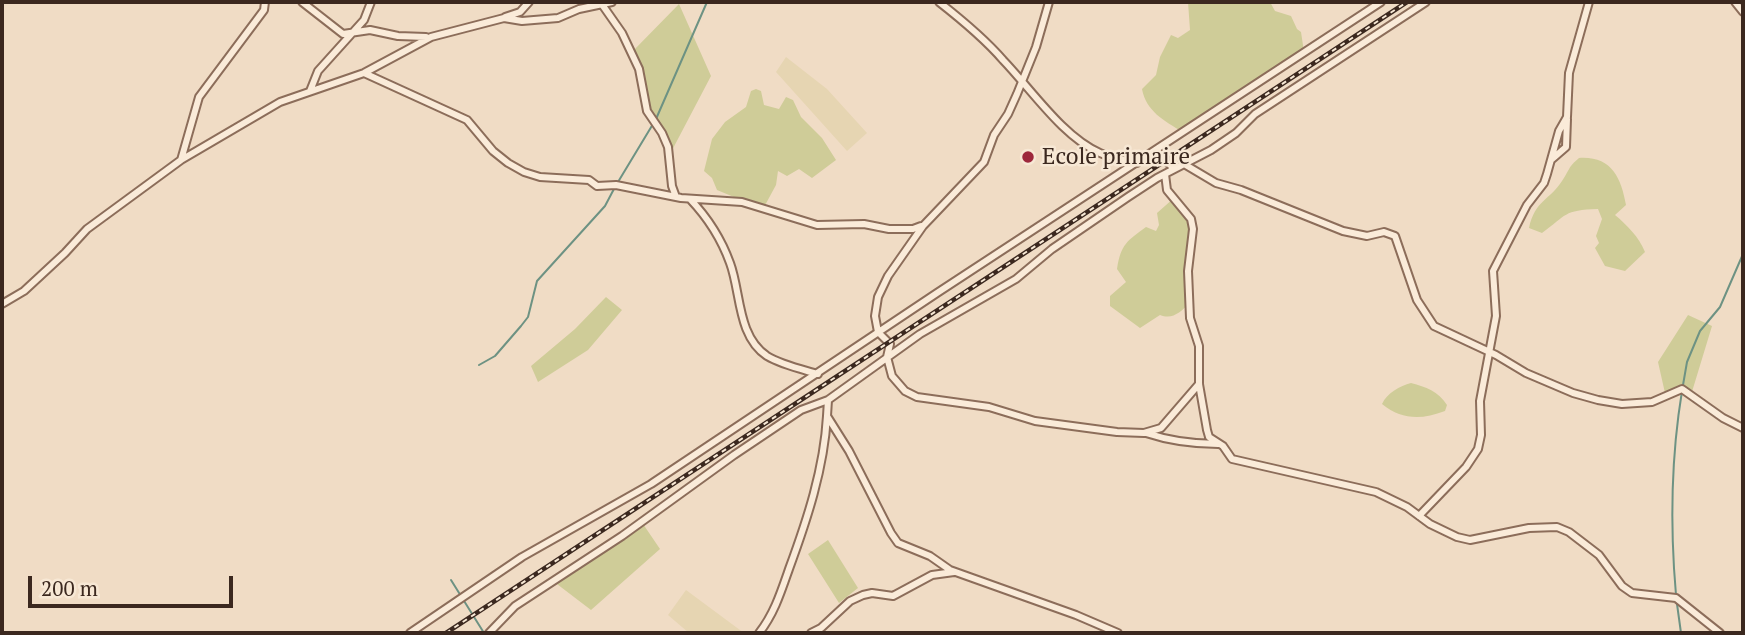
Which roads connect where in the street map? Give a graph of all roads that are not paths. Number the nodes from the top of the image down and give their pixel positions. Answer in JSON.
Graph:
{"nodes":[{"id":1,"x":265,"y":2,"type":"edge"},
{"id":2,"x":302,"y":2,"type":"edge"},
{"id":3,"x":371,"y":2,"type":"edge"},
{"id":4,"x":529,"y":2,"type":"edge"},
{"id":5,"x":612,"y":2,"type":"edge"},
{"id":6,"x":939,"y":2,"type":"edge"},
{"id":7,"x":1049,"y":2,"type":"edge"},
{"id":8,"x":1381,"y":2,"type":"edge"},
{"id":9,"x":1426,"y":2,"type":"edge"},
{"id":10,"x":1589,"y":2,"type":"edge"},
{"id":11,"x":1735,"y":2,"type":"edge"},
{"id":12,"x":601,"y":3,"type":"edge"},
{"id":13,"x":1743,"y":12,"type":"edge"},
{"id":14,"x":504,"y":18,"type":"junction"},
{"id":15,"x":350,"y":33,"type":"junction"},
{"id":16,"x":431,"y":37,"type":"junction"},
{"id":17,"x":364,"y":73,"type":"junction"},
{"id":18,"x":1021,"y":81,"type":"junction"},
{"id":19,"x":310,"y":91,"type":"junction"},
{"id":20,"x":1567,"y":117,"type":"junction"},
{"id":21,"x":1156,"y":150,"type":"junction"},
{"id":22,"x":181,"y":160,"type":"junction"},
{"id":23,"x":1551,"y":161,"type":"junction"},
{"id":24,"x":1137,"y":163,"type":"junction"},
{"id":25,"x":1184,"y":164,"type":"junction"},
{"id":26,"x":1174,"y":169,"type":"junction"},
{"id":27,"x":1165,"y":174,"type":"junction"},
{"id":28,"x":676,"y":197,"type":"junction"},
{"id":29,"x":690,"y":199,"type":"junction"},
{"id":30,"x":923,"y":226,"type":"junction"},
{"id":31,"x":2,"y":304,"type":"edge"},
{"id":32,"x":878,"y":332,"type":"junction"},
{"id":33,"x":1489,"y":352,"type":"junction"},
{"id":34,"x":887,"y":356,"type":"junction"},
{"id":35,"x":818,"y":374,"type":"junction"},
{"id":36,"x":1199,"y":384,"type":"junction"},
{"id":37,"x":828,"y":400,"type":"junction"},
{"id":38,"x":827,"y":416,"type":"junction"},
{"id":39,"x":1743,"y":428,"type":"edge"},
{"id":40,"x":1144,"y":433,"type":"junction"},
{"id":41,"x":1220,"y":444,"type":"junction"},
{"id":42,"x":1419,"y":516,"type":"junction"},
{"id":43,"x":956,"y":572,"type":"junction"},
{"id":44,"x":410,"y":633,"type":"edge"},
{"id":45,"x":489,"y":633,"type":"edge"},
{"id":46,"x":759,"y":633,"type":"edge"},
{"id":47,"x":811,"y":633,"type":"edge"},
{"id":48,"x":1118,"y":633,"type":"edge"},
{"id":49,"x":1720,"y":633,"type":"edge"}],
"edges":[{"from":1,"to":22,"type":"street"},
{"from":2,"to":15,"type":"street"},
{"from":3,"to":15,"type":"street"},
{"from":4,"to":14,"type":"street"},
{"from":5,"to":12,"type":"street"},
{"from":6,"to":18,"type":"street"},
{"from":7,"to":18,"type":"street"},
{"from":8,"to":21,"type":"street"},
{"from":9,"to":25,"type":"street"},
{"from":10,"to":20,"type":"street"},
{"from":11,"to":13,"type":"street"},
{"from":12,"to":14,"type":"street"},
{"from":12,"to":28,"type":"street"},
{"from":14,"to":16,"type":"street"},
{"from":15,"to":16,"type":"street"},
{"from":15,"to":19,"type":"street"},
{"from":16,"to":17,"type":"street"},
{"from":17,"to":19,"type":"street"},
{"from":17,"to":28,"type":"street"},
{"from":18,"to":24,"type":"street"},
{"from":18,"to":30,"type":"street"},
{"from":19,"to":22,"type":"street"},
{"from":20,"to":23,"type":"street"},
{"from":20,"to":23,"type":"street"},
{"from":21,"to":24,"type":"street"},
{"from":21,"to":26,"type":"street"},
{"from":22,"to":31,"type":"street"},
{"from":23,"to":33,"type":"street"},
{"from":24,"to":32,"type":"street"},
{"from":25,"to":26,"type":"street"},
{"from":25,"to":33,"type":"street"},
{"from":26,"to":27,"type":"street"},
{"from":27,"to":34,"type":"street"},
{"from":27,"to":36,"type":"street"},
{"from":28,"to":29,"type":"street"},
{"from":29,"to":30,"type":"street"},
{"from":29,"to":35,"type":"street"},
{"from":30,"to":32,"type":"street"},
{"from":32,"to":34,"type":"street"},
{"from":32,"to":35,"type":"street"},
{"from":33,"to":39,"type":"street"},
{"from":33,"to":42,"type":"street"},
{"from":34,"to":37,"type":"street"},
{"from":34,"to":40,"type":"street"},
{"from":35,"to":44,"type":"street"},
{"from":36,"to":40,"type":"street"},
{"from":36,"to":41,"type":"street"},
{"from":37,"to":38,"type":"street"},
{"from":37,"to":45,"type":"street"},
{"from":38,"to":43,"type":"street"},
{"from":38,"to":46,"type":"street"},
{"from":40,"to":41,"type":"street"},
{"from":41,"to":42,"type":"street"},
{"from":42,"to":49,"type":"street"},
{"from":43,"to":47,"type":"street"},
{"from":43,"to":48,"type":"street"}]}
